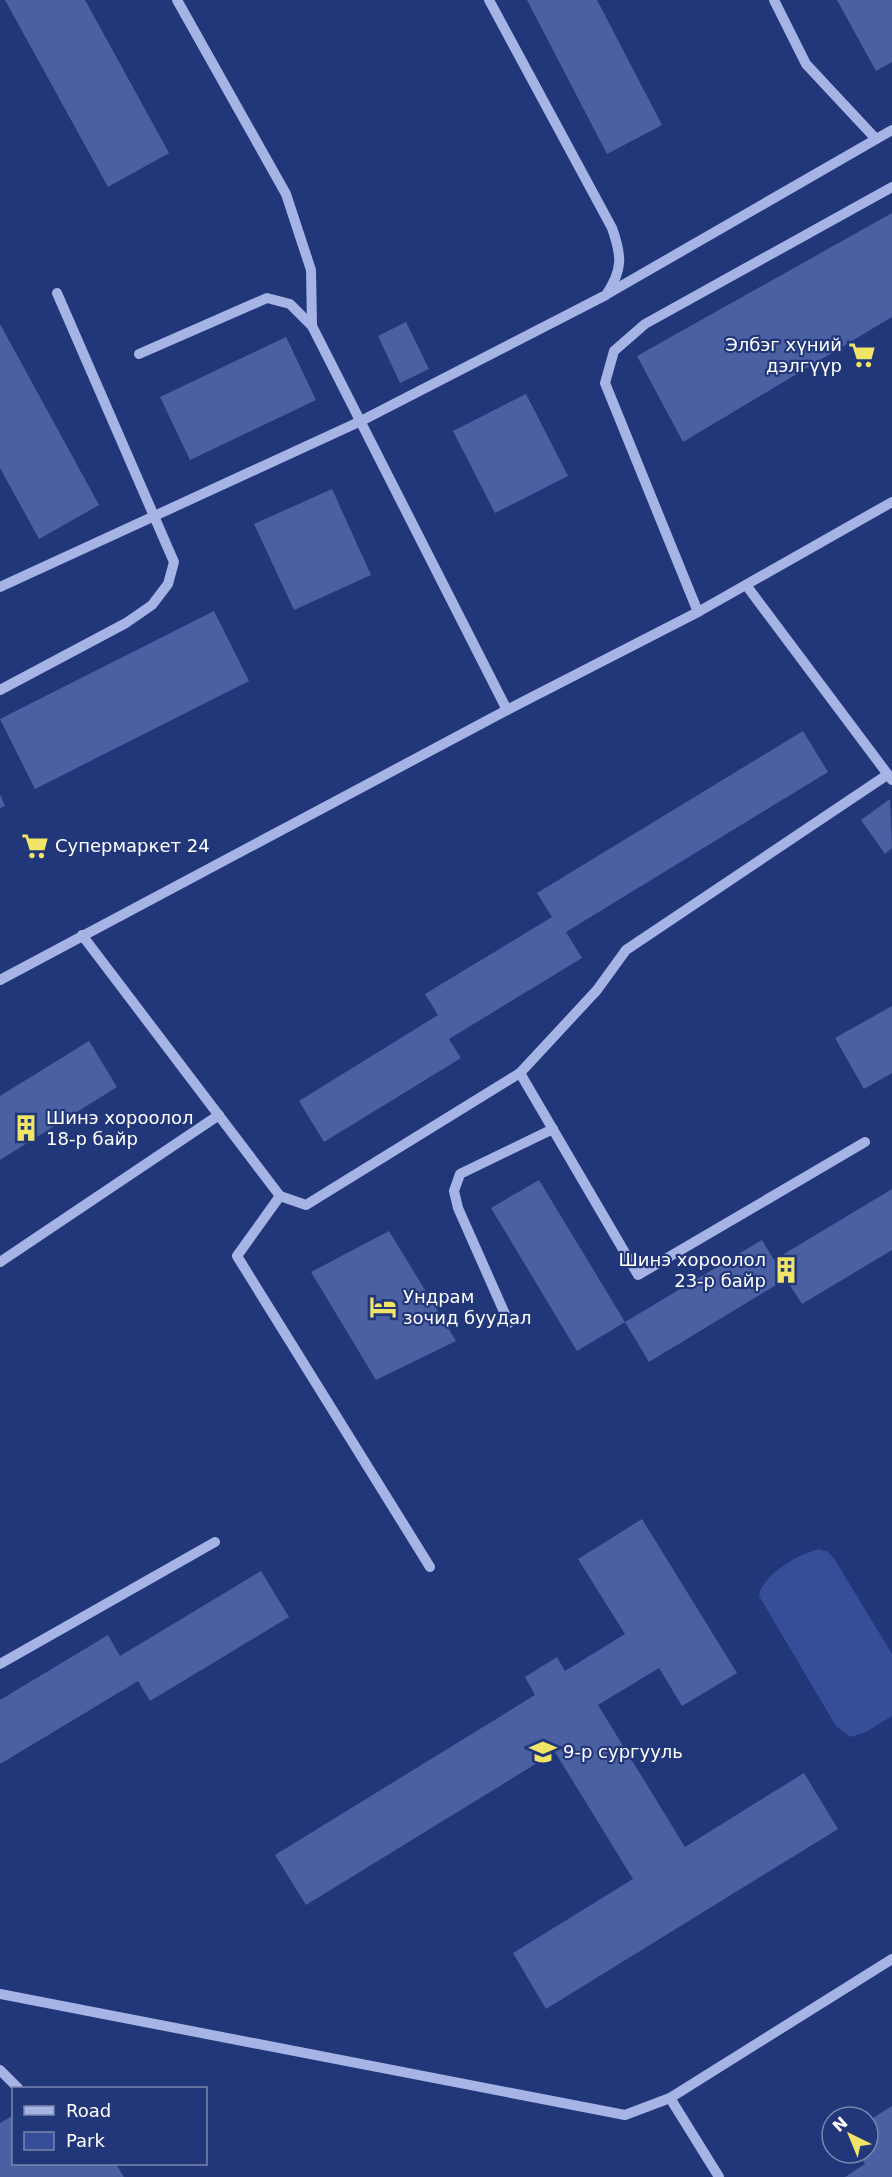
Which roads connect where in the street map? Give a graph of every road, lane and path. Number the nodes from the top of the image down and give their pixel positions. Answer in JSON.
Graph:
{"nodes":[{"id":1,"x":177,"y":0,"type":"edge"},
{"id":2,"x":489,"y":0,"type":"edge"},
{"id":3,"x":774,"y":0,"type":"edge"},
{"id":4,"x":892,"y":130,"type":"edge"},
{"id":5,"x":876,"y":139,"type":"junction"},
{"id":6,"x":892,"y":187,"type":"edge"},
{"id":7,"x":57,"y":293,"type":"dead end"},
{"id":8,"x":606,"y":295,"type":"junction"},
{"id":9,"x":312,"y":326,"type":"junction"},
{"id":10,"x":139,"y":354,"type":"dead end"},
{"id":11,"x":361,"y":421,"type":"junction"},
{"id":12,"x":892,"y":502,"type":"edge"},
{"id":13,"x":155,"y":517,"type":"junction"},
{"id":14,"x":746,"y":585,"type":"junction"},
{"id":15,"x":0,"y":587,"type":"edge"},
{"id":16,"x":698,"y":612,"type":"junction"},
{"id":17,"x":0,"y":690,"type":"edge"},
{"id":18,"x":507,"y":710,"type":"junction"},
{"id":19,"x":890,"y":778,"type":"edge"},
{"id":20,"x":82,"y":935,"type":"junction"},
{"id":21,"x":0,"y":980,"type":"edge"},
{"id":22,"x":520,"y":1073,"type":"junction"},
{"id":23,"x":219,"y":1115,"type":"junction"},
{"id":24,"x":553,"y":1130,"type":"junction"},
{"id":25,"x":865,"y":1142,"type":"dead end"},
{"id":26,"x":280,"y":1196,"type":"junction"},
{"id":27,"x":0,"y":1262,"type":"edge"},
{"id":28,"x":509,"y":1323,"type":"dead end"},
{"id":29,"x":215,"y":1542,"type":"dead end"},
{"id":30,"x":430,"y":1567,"type":"dead end"},
{"id":31,"x":0,"y":1664,"type":"edge"},
{"id":32,"x":892,"y":1959,"type":"edge"},
{"id":33,"x":0,"y":1994,"type":"edge"},
{"id":34,"x":0,"y":2070,"type":"edge"},
{"id":35,"x":17,"y":2087,"type":"edge"},
{"id":36,"x":670,"y":2097,"type":"junction"},
{"id":37,"x":719,"y":2177,"type":"edge"}],
"edges":[{"from":1,"to":9,"type":"street"},
{"from":2,"to":8,"type":"street"},
{"from":3,"to":5,"type":"street"},
{"from":4,"to":5,"type":"street"},
{"from":5,"to":8,"type":"street"},
{"from":6,"to":16,"type":"street"},
{"from":7,"to":13,"type":"street"},
{"from":8,"to":11,"type":"street"},
{"from":9,"to":10,"type":"street"},
{"from":9,"to":11,"type":"street"},
{"from":11,"to":13,"type":"street"},
{"from":11,"to":18,"type":"street"},
{"from":12,"to":14,"type":"street"},
{"from":13,"to":15,"type":"street"},
{"from":13,"to":17,"type":"street"},
{"from":14,"to":16,"type":"street"},
{"from":14,"to":19,"type":"street"},
{"from":16,"to":18,"type":"street"},
{"from":18,"to":20,"type":"street"},
{"from":19,"to":22,"type":"street"},
{"from":20,"to":21,"type":"street"},
{"from":20,"to":23,"type":"street"},
{"from":22,"to":24,"type":"street"},
{"from":22,"to":26,"type":"street"},
{"from":23,"to":26,"type":"street"},
{"from":23,"to":27,"type":"street"},
{"from":24,"to":25,"type":"street"},
{"from":24,"to":28,"type":"street"},
{"from":26,"to":30,"type":"street"},
{"from":29,"to":31,"type":"street"},
{"from":32,"to":36,"type":"street"},
{"from":33,"to":36,"type":"street"},
{"from":34,"to":35,"type":"street"},
{"from":36,"to":37,"type":"street"}]}
